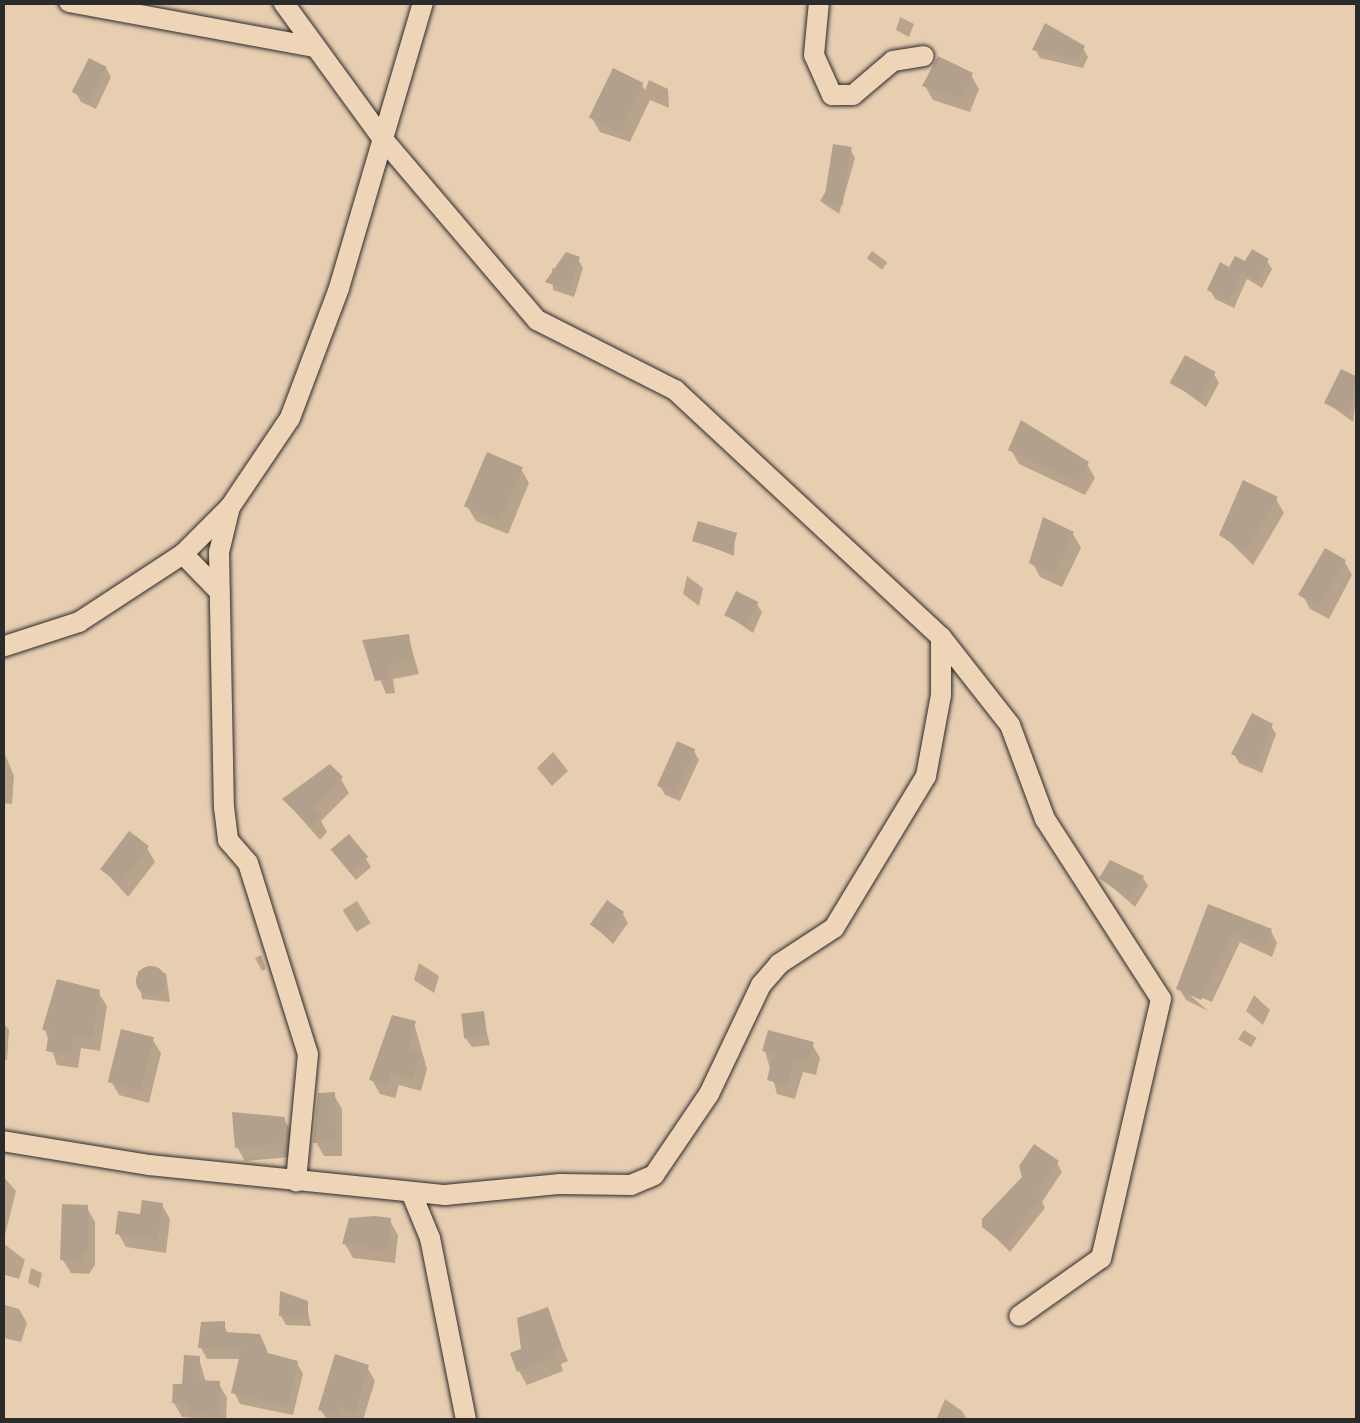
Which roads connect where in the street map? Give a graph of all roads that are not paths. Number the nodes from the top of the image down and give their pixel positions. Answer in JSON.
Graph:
{"nodes":[{"id":1,"x":69,"y":2,"type":"edge"},
{"id":2,"x":283,"y":2,"type":"edge"},
{"id":3,"x":422,"y":2,"type":"edge"},
{"id":4,"x":820,"y":2,"type":"edge"},
{"id":5,"x":314,"y":48,"type":"junction"},
{"id":6,"x":924,"y":56,"type":"dead end"},
{"id":7,"x":382,"y":138,"type":"junction"},
{"id":8,"x":230,"y":507,"type":"junction"},
{"id":9,"x":183,"y":554,"type":"junction"},
{"id":10,"x":219,"y":591,"type":"junction"},
{"id":11,"x":941,"y":638,"type":"junction"},
{"id":12,"x":2,"y":647,"type":"edge"},
{"id":13,"x":2,"y":1141,"type":"edge"},
{"id":14,"x":296,"y":1181,"type":"junction"},
{"id":15,"x":411,"y":1192,"type":"junction"},
{"id":16,"x":1019,"y":1316,"type":"dead end"},
{"id":17,"x":466,"y":1420,"type":"edge"}],
"edges":[{"from":1,"to":5,"type":"street"},
{"from":2,"to":5,"type":"street"},
{"from":3,"to":7,"type":"street"},
{"from":4,"to":6,"type":"street"},
{"from":5,"to":7,"type":"street"},
{"from":7,"to":8,"type":"street"},
{"from":7,"to":11,"type":"street"},
{"from":8,"to":9,"type":"street"},
{"from":8,"to":10,"type":"street"},
{"from":9,"to":10,"type":"street"},
{"from":9,"to":12,"type":"street"},
{"from":10,"to":14,"type":"street"},
{"from":11,"to":15,"type":"street"},
{"from":11,"to":16,"type":"street"},
{"from":13,"to":14,"type":"street"},
{"from":14,"to":15,"type":"street"},
{"from":15,"to":17,"type":"street"}]}
